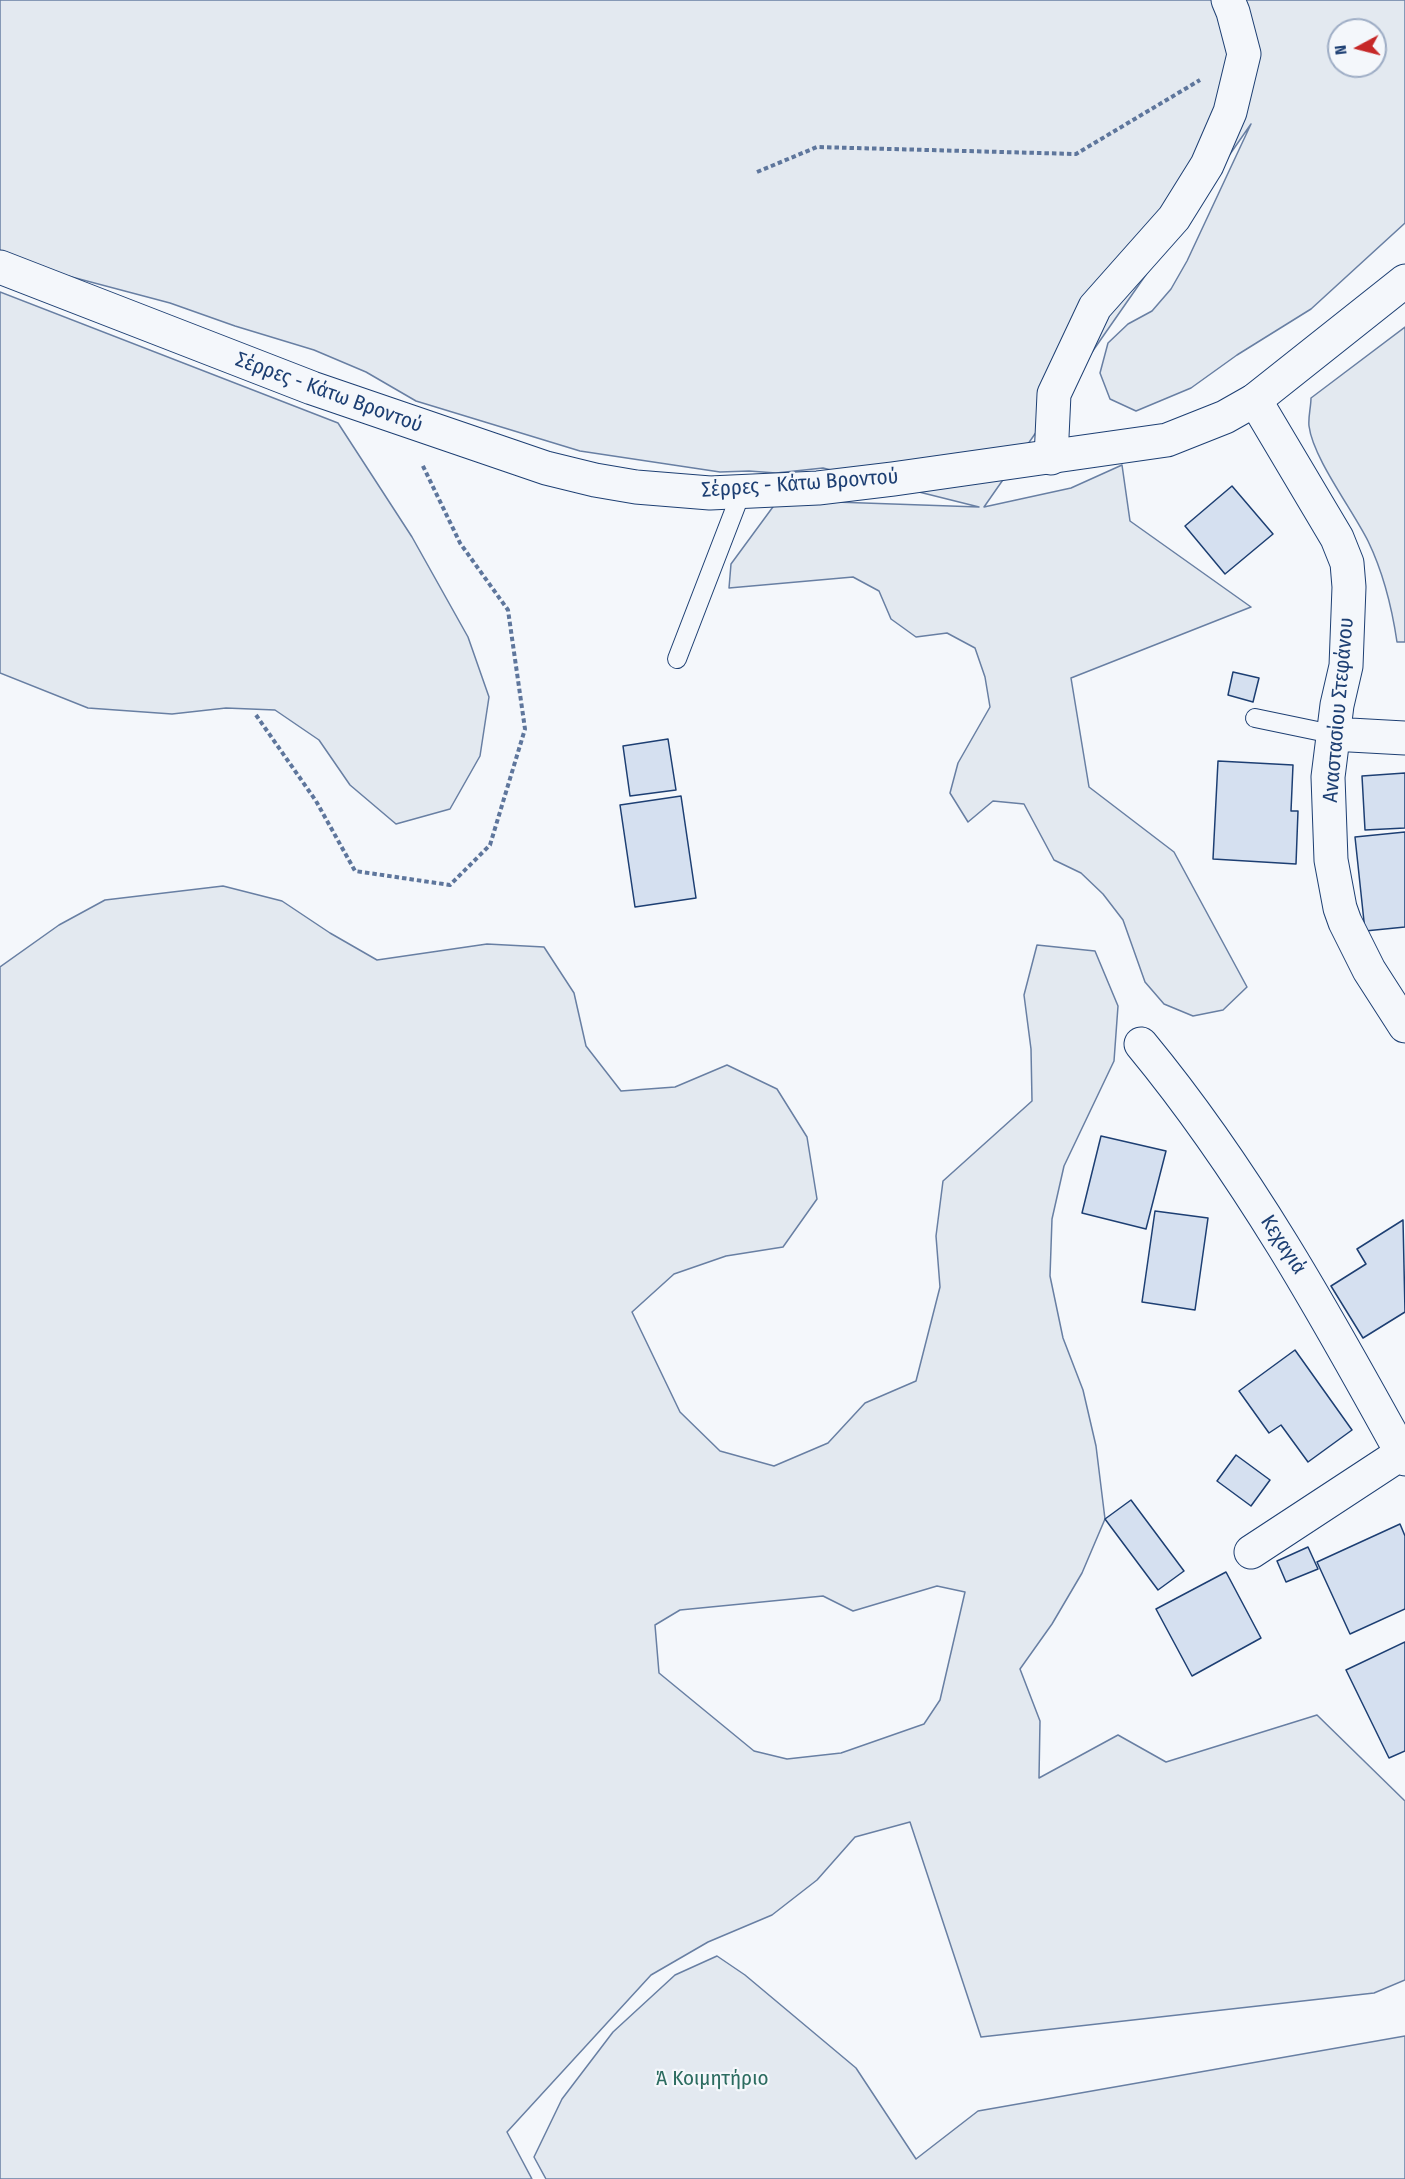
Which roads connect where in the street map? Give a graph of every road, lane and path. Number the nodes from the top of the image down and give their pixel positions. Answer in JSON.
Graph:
{"nodes":[{"id":1,"x":1228,"y":0,"type":"edge"},
{"id":2,"x":1244,"y":54,"type":"junction"},
{"id":3,"x":757,"y":172,"type":"dead end"},
{"id":4,"x":0,"y":267,"type":"edge"},
{"id":5,"x":1405,"y":281,"type":"edge"},
{"id":6,"x":1255,"y":400,"type":"junction"},
{"id":7,"x":406,"y":422,"type":"junction"},
{"id":8,"x":1051,"y":458,"type":"junction"},
{"id":9,"x":741,"y":492,"type":"junction"},
{"id":10,"x":678,"y":659,"type":"dead end"},
{"id":11,"x":256,"y":715,"type":"dead end"},
{"id":12,"x":1255,"y":718,"type":"dead end"},
{"id":13,"x":1332,"y":734,"type":"junction"},
{"id":14,"x":1405,"y":738,"type":"edge"},
{"id":15,"x":1405,"y":1026,"type":"edge"},
{"id":16,"x":1141,"y":1044,"type":"dead end"},
{"id":17,"x":1403,"y":1456,"type":"edge"},
{"id":18,"x":1251,"y":1552,"type":"dead end"}],
"edges":[{"from":1,"to":2,"type":"street"},
{"from":2,"to":3,"type":"path"},
{"from":2,"to":8,"type":"street"},
{"from":4,"to":7,"type":"street","name":"Σέρρες - Κάτω Βροντού"},
{"from":5,"to":6,"type":"street","name":"Σέρρες - Κάτω Βροντού"},
{"from":6,"to":8,"type":"street","name":"Σέρρες - Κάτω Βροντού"},
{"from":6,"to":13,"type":"street","name":"Αναστασίου Στεφάνου"},
{"from":7,"to":9,"type":"street","name":"Σέρρες - Κάτω Βροντού"},
{"from":7,"to":11,"type":"path"},
{"from":8,"to":9,"type":"street","name":"Σέρρες - Κάτω Βροντού"},
{"from":9,"to":10,"type":"lane"},
{"from":12,"to":13,"type":"lane"},
{"from":13,"to":14,"type":"street"},
{"from":13,"to":15,"type":"street","name":"Αναστασίου Στεφάνου"},
{"from":16,"to":17,"type":"street","name":"Κεχαγιά"},
{"from":17,"to":18,"type":"street"}]}
